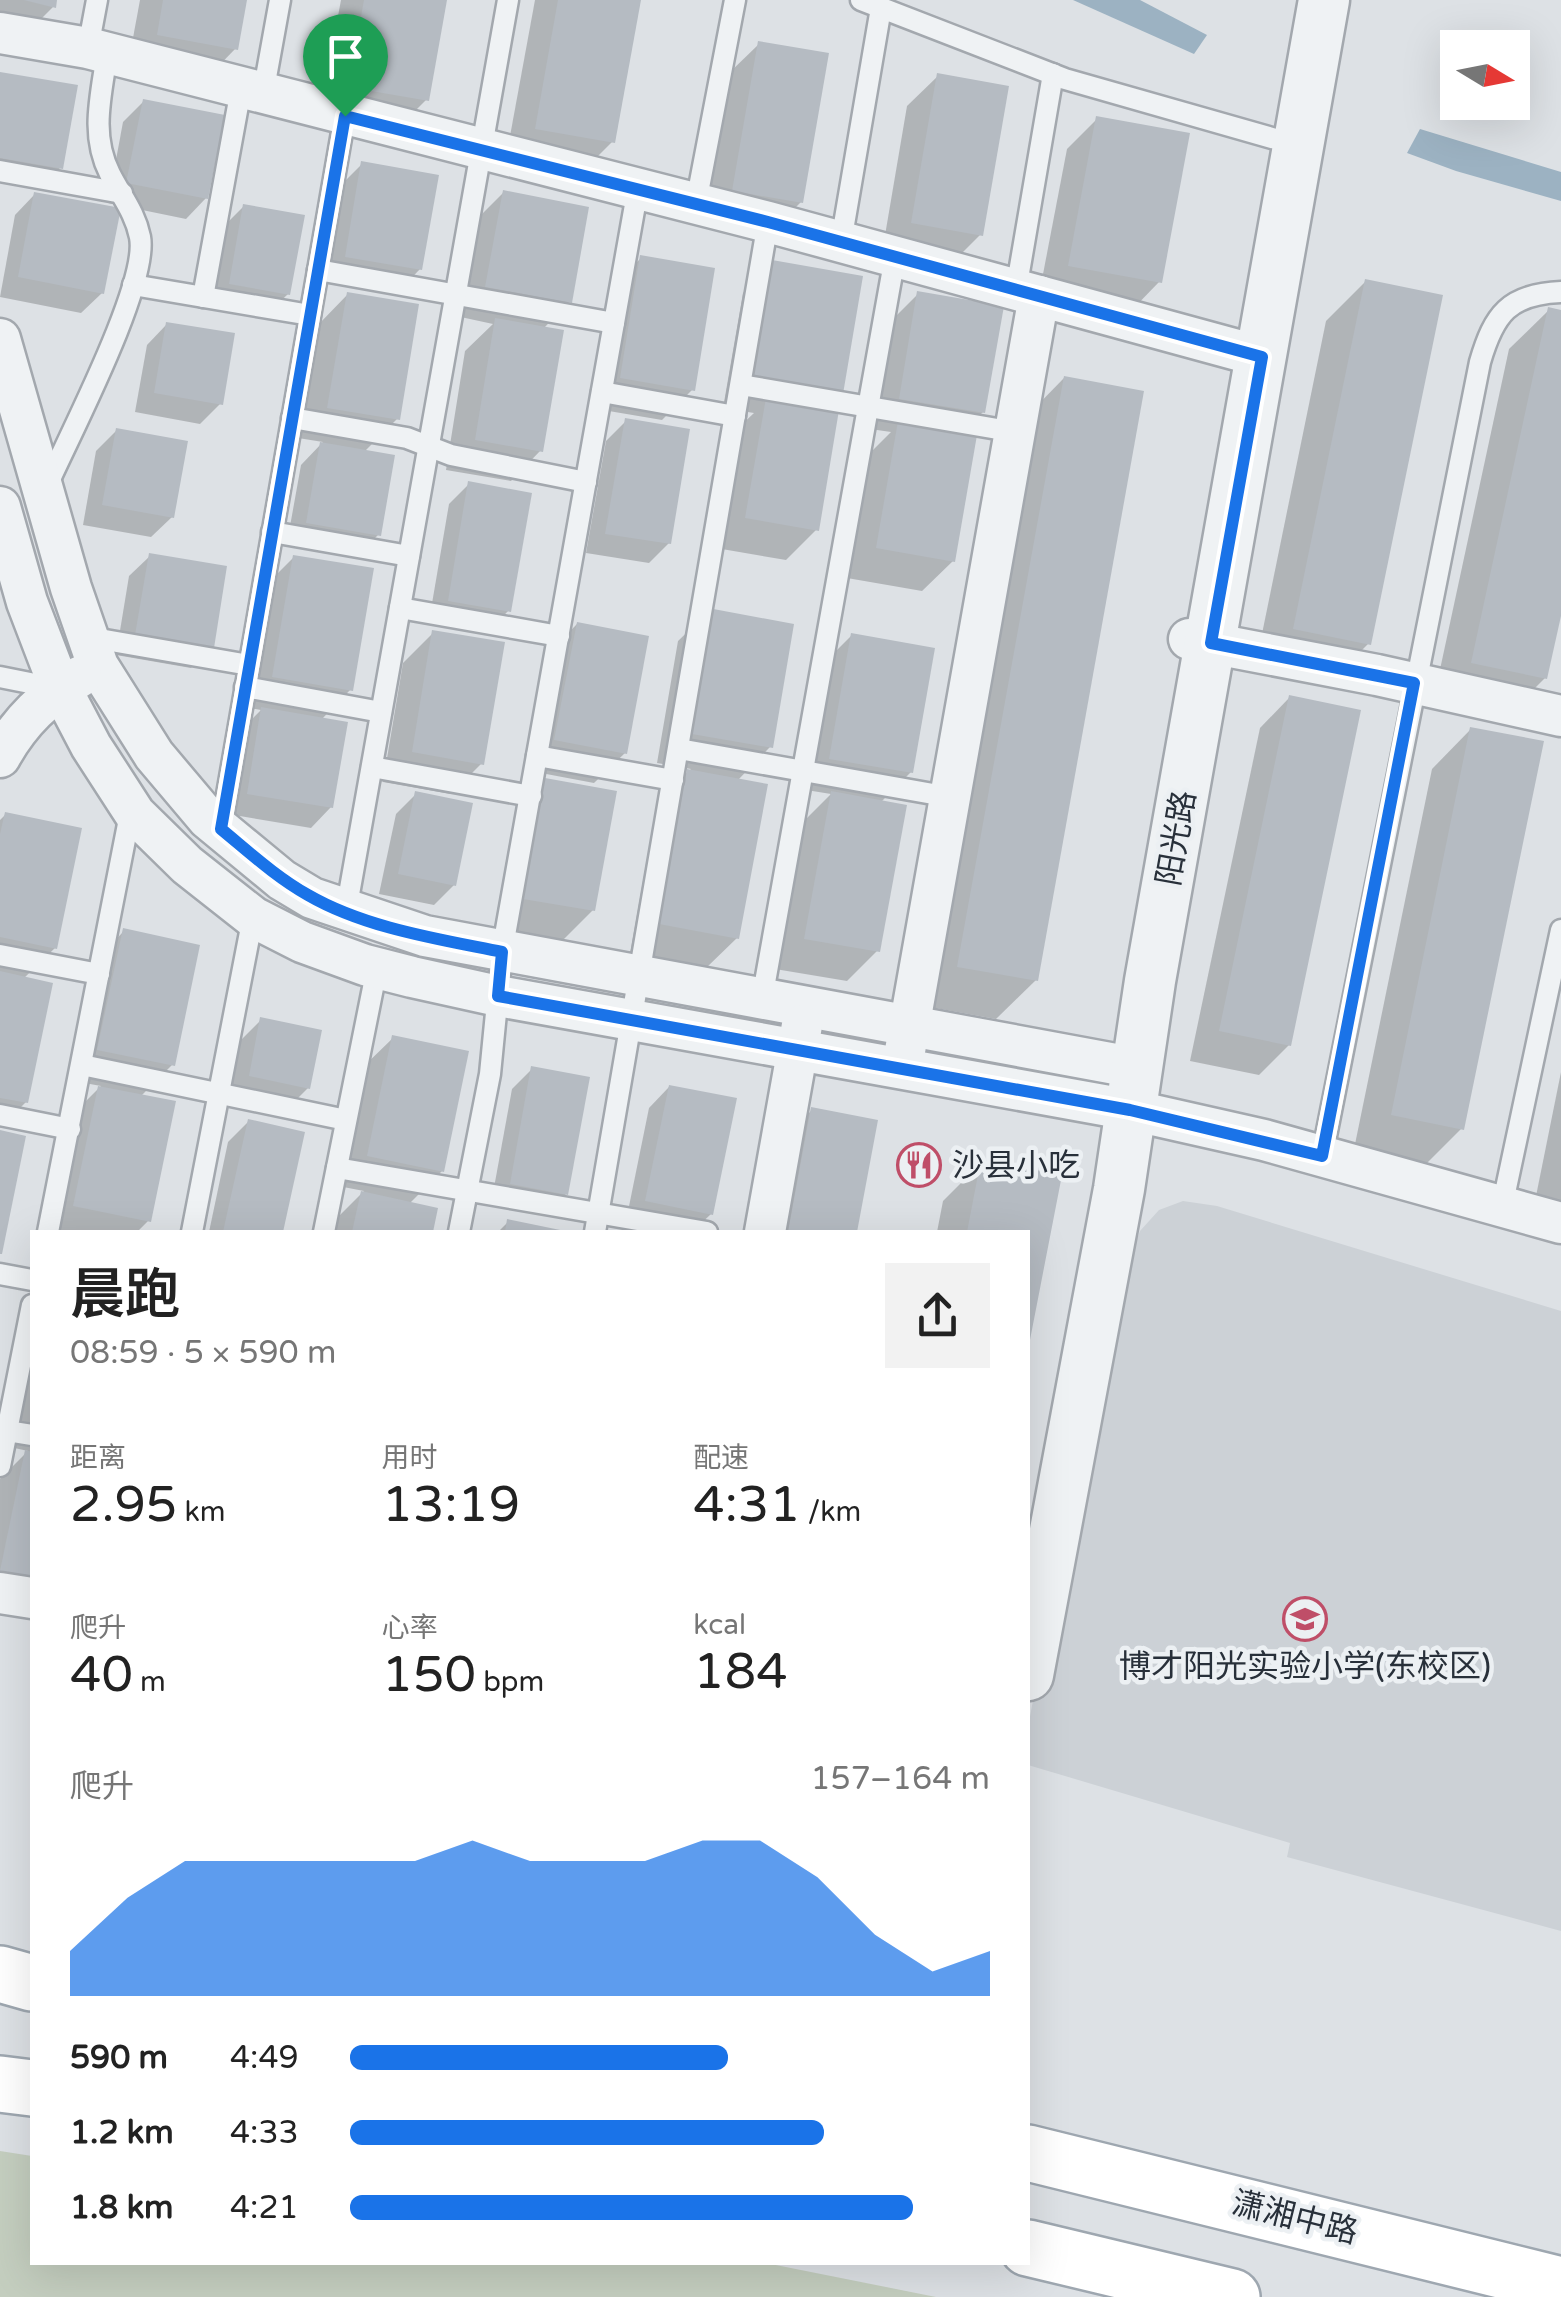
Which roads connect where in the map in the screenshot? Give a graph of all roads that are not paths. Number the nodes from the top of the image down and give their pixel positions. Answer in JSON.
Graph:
{"nodes":[{"id":1,"x":96,"y":0,"type":"edge"},
{"id":2,"x":280,"y":0,"type":"edge"},
{"id":3,"x":508,"y":0,"type":"edge"},
{"id":4,"x":735,"y":0,"type":"edge"},
{"id":5,"x":1296,"y":0,"type":"edge"},
{"id":6,"x":1324,"y":0,"type":"edge"},
{"id":7,"x":870,"y":4,"type":"edge"},
{"id":8,"x":0,"y":33,"type":"edge"},
{"id":9,"x":98,"y":51,"type":"junction"},
{"id":10,"x":1053,"y":74,"type":"junction"},
{"id":11,"x":252,"y":91,"type":"junction"},
{"id":12,"x":345,"y":116,"type":"junction"},
{"id":13,"x":1279,"y":140,"type":"junction"},
{"id":14,"x":480,"y":150,"type":"junction"},
{"id":15,"x":0,"y":172,"type":"edge"},
{"id":16,"x":638,"y":188,"type":"junction"},
{"id":17,"x":122,"y":193,"type":"junction"},
{"id":18,"x":696,"y":203,"type":"junction"},
{"id":19,"x":768,"y":222,"type":"junction"},
{"id":20,"x":841,"y":242,"type":"junction"},
{"id":21,"x":895,"y":257,"type":"junction"},
{"id":22,"x":318,"y":270,"type":"junction"},
{"id":23,"x":133,"y":285,"type":"junction"},
{"id":24,"x":1561,"y":292,"type":"edge"},
{"id":25,"x":1027,"y":293,"type":"junction"},
{"id":26,"x":455,"y":294,"type":"junction"},
{"id":27,"x":203,"y":297,"type":"junction"},
{"id":28,"x":310,"y":314,"type":"junction"},
{"id":29,"x":614,"y":322,"type":"junction"},
{"id":30,"x":0,"y":339,"type":"edge"},
{"id":31,"x":1252,"y":354,"type":"junction"},
{"id":32,"x":740,"y":385,"type":"junction"},
{"id":33,"x":602,"y":392,"type":"junction"},
{"id":34,"x":868,"y":406,"type":"junction"},
{"id":35,"x":735,"y":416,"type":"junction"},
{"id":36,"x":292,"y":418,"type":"junction"},
{"id":37,"x":1015,"y":432,"type":"junction"},
{"id":38,"x":430,"y":447,"type":"junction"},
{"id":39,"x":586,"y":482,"type":"junction"},
{"id":40,"x":44,"y":492,"type":"junction"},
{"id":41,"x":0,"y":507,"type":"edge"},
{"id":42,"x":272,"y":532,"type":"junction"},
{"id":43,"x":409,"y":556,"type":"junction"},
{"id":44,"x":400,"y":608,"type":"junction"},
{"id":45,"x":559,"y":636,"type":"junction"},
{"id":46,"x":1200,"y":641,"type":"junction"},
{"id":47,"x":93,"y":652,"type":"junction"},
{"id":48,"x":249,"y":665,"type":"junction"},
{"id":49,"x":0,"y":677,"type":"edge"},
{"id":50,"x":1414,"y":683,"type":"junction"},
{"id":51,"x":245,"y":687,"type":"junction"},
{"id":52,"x":60,"y":688,"type":"junction"},
{"id":53,"x":381,"y":712,"type":"junction"},
{"id":54,"x":1561,"y":716,"type":"edge"},
{"id":55,"x":678,"y":749,"type":"junction"},
{"id":56,"x":538,"y":756,"type":"junction"},
{"id":57,"x":0,"y":757,"type":"edge"},
{"id":58,"x":372,"y":767,"type":"junction"},
{"id":59,"x":803,"y":771,"type":"junction"},
{"id":60,"x":673,"y":780,"type":"junction"},
{"id":61,"x":530,"y":796,"type":"junction"},
{"id":62,"x":950,"y":797,"type":"junction"},
{"id":63,"x":131,"y":807,"type":"junction"},
{"id":64,"x":221,"y":829,"type":"junction"},
{"id":65,"x":346,"y":911,"type":"junction"},
{"id":66,"x":253,"y":917,"type":"junction"},
{"id":67,"x":1561,"y":930,"type":"edge"},
{"id":68,"x":502,"y":952,"type":"junction"},
{"id":69,"x":0,"y":954,"type":"edge"},
{"id":70,"x":376,"y":968,"type":"junction"},
{"id":71,"x":99,"y":974,"type":"junction"},
{"id":72,"x":640,"y":976,"type":"junction"},
{"id":73,"x":498,"y":996,"type":"junction"},
{"id":74,"x":762,"y":999,"type":"junction"},
{"id":75,"x":805,"y":1007,"type":"junction"},
{"id":76,"x":633,"y":1020,"type":"junction"},
{"id":77,"x":909,"y":1026,"type":"junction"},
{"id":78,"x":798,"y":1050,"type":"junction"},
{"id":79,"x":82,"y":1065,"type":"junction"},
{"id":80,"x":902,"y":1069,"type":"junction"},
{"id":81,"x":1123,"y":1087,"type":"junction"},
{"id":82,"x":219,"y":1094,"type":"junction"},
{"id":83,"x":0,"y":1115,"type":"edge"},
{"id":84,"x":346,"y":1120,"type":"junction"},
{"id":85,"x":70,"y":1129,"type":"junction"},
{"id":86,"x":1322,"y":1156,"type":"junction"},
{"id":87,"x":337,"y":1168,"type":"junction"},
{"id":88,"x":467,"y":1191,"type":"junction"},
{"id":89,"x":1502,"y":1207,"type":"junction"},
{"id":90,"x":597,"y":1223,"type":"edge"},
{"id":91,"x":1561,"y":1223,"type":"edge"},
{"id":92,"x":48,"y":1230,"type":"edge"},
{"id":93,"x":192,"y":1230,"type":"edge"},
{"id":94,"x":324,"y":1230,"type":"edge"},
{"id":95,"x":458,"y":1230,"type":"edge"},
{"id":96,"x":683,"y":1230,"type":"edge"},
{"id":97,"x":765,"y":1230,"type":"edge"},
{"id":98,"x":0,"y":1274,"type":"edge"},
{"id":99,"x":30,"y":1280,"type":"edge"},
{"id":100,"x":30,"y":1314,"type":"edge"},
{"id":101,"x":4,"y":1430,"type":"edge"},
{"id":102,"x":30,"y":1435,"type":"edge"},
{"id":103,"x":0,"y":1466,"type":"edge"},
{"id":104,"x":1030,"y":1577,"type":"edge"},
{"id":105,"x":0,"y":1593,"type":"edge"},
{"id":106,"x":30,"y":1598,"type":"edge"},
{"id":107,"x":1030,"y":1664,"type":"edge"},
{"id":108,"x":0,"y":1974,"type":"edge"},
{"id":109,"x":0,"y":1984,"type":"edge"},
{"id":110,"x":30,"y":1985,"type":"edge"},
{"id":111,"x":30,"y":1986,"type":"edge"},
{"id":112,"x":0,"y":2084,"type":"edge"},
{"id":113,"x":30,"y":2088,"type":"edge"},
{"id":114,"x":1037,"y":2152,"type":"edge"},
{"id":115,"x":1030,"y":2248,"type":"edge"},
{"id":116,"x":1561,"y":2284,"type":"edge"},
{"id":117,"x":1232,"y":2297,"type":"edge"}],
"edges":[{"from":1,"to":9,"type":"lane"},
{"from":2,"to":11,"type":"lane"},
{"from":3,"to":14,"type":"lane"},
{"from":4,"to":18,"type":"lane"},
{"from":5,"to":13,"type":"street","name":"阳光路"},
{"from":6,"to":31,"type":"street","name":"阳光路"},
{"from":7,"to":10,"type":"lane"},
{"from":7,"to":20,"type":"lane"},
{"from":8,"to":9,"type":"street"},
{"from":9,"to":11,"type":"street"},
{"from":9,"to":17,"type":"lane"},
{"from":10,"to":13,"type":"lane"},
{"from":10,"to":25,"type":"lane"},
{"from":11,"to":12,"type":"street"},
{"from":11,"to":27,"type":"lane"},
{"from":12,"to":14,"type":"street"},
{"from":12,"to":22,"type":"lane"},
{"from":13,"to":31,"type":"street","name":"阳光路"},
{"from":14,"to":16,"type":"street"},
{"from":14,"to":26,"type":"lane"},
{"from":15,"to":17,"type":"lane"},
{"from":16,"to":18,"type":"street"},
{"from":16,"to":29,"type":"lane"},
{"from":17,"to":23,"type":"lane"},
{"from":18,"to":19,"type":"street"},
{"from":19,"to":20,"type":"street"},
{"from":19,"to":32,"type":"lane"},
{"from":20,"to":21,"type":"street"},
{"from":21,"to":25,"type":"street"},
{"from":21,"to":34,"type":"lane"},
{"from":22,"to":26,"type":"lane"},
{"from":22,"to":28,"type":"lane"},
{"from":23,"to":27,"type":"lane"},
{"from":23,"to":40,"type":"lane"},
{"from":24,"to":50,"type":"lane"},
{"from":25,"to":31,"type":"street"},
{"from":25,"to":37,"type":"street"},
{"from":26,"to":29,"type":"lane"},
{"from":26,"to":38,"type":"lane"},
{"from":27,"to":28,"type":"lane"},
{"from":28,"to":36,"type":"lane"},
{"from":29,"to":33,"type":"lane"},
{"from":30,"to":40,"type":"street"},
{"from":31,"to":46,"type":"street","name":"阳光路"},
{"from":32,"to":34,"type":"lane"},
{"from":32,"to":35,"type":"lane"},
{"from":33,"to":35,"type":"lane"},
{"from":33,"to":39,"type":"lane"},
{"from":34,"to":37,"type":"lane"},
{"from":34,"to":59,"type":"lane"},
{"from":35,"to":55,"type":"lane"},
{"from":36,"to":38,"type":"lane"},
{"from":36,"to":42,"type":"lane"},
{"from":37,"to":62,"type":"street"},
{"from":38,"to":39,"type":"lane"},
{"from":38,"to":43,"type":"lane"},
{"from":39,"to":45,"type":"lane"},
{"from":40,"to":47,"type":"street"},
{"from":41,"to":52,"type":"street"},
{"from":42,"to":43,"type":"lane"},
{"from":42,"to":48,"type":"lane"},
{"from":43,"to":44,"type":"lane"},
{"from":44,"to":45,"type":"lane"},
{"from":44,"to":53,"type":"lane"},
{"from":45,"to":56,"type":"lane"},
{"from":46,"to":50,"type":"street"},
{"from":46,"to":81,"type":"street","name":"阳光路"},
{"from":47,"to":48,"type":"lane"},
{"from":47,"to":52,"type":"street"},
{"from":47,"to":64,"type":"street"},
{"from":48,"to":51,"type":"lane"},
{"from":49,"to":52,"type":"lane"},
{"from":50,"to":54,"type":"street"},
{"from":50,"to":86,"type":"lane"},
{"from":51,"to":53,"type":"lane"},
{"from":51,"to":64,"type":"lane"},
{"from":52,"to":57,"type":"street"},
{"from":52,"to":63,"type":"street"},
{"from":53,"to":58,"type":"lane"},
{"from":55,"to":59,"type":"lane"},
{"from":55,"to":60,"type":"lane"},
{"from":56,"to":60,"type":"lane"},
{"from":56,"to":61,"type":"lane"},
{"from":58,"to":61,"type":"lane"},
{"from":58,"to":65,"type":"lane"},
{"from":59,"to":62,"type":"lane"},
{"from":59,"to":74,"type":"lane"},
{"from":60,"to":72,"type":"lane"},
{"from":61,"to":68,"type":"lane"},
{"from":62,"to":77,"type":"street"},
{"from":63,"to":66,"type":"street"},
{"from":63,"to":71,"type":"lane"},
{"from":64,"to":65,"type":"street"},
{"from":65,"to":68,"type":"street"},
{"from":66,"to":70,"type":"street"},
{"from":66,"to":82,"type":"lane"},
{"from":67,"to":89,"type":"lane"},
{"from":68,"to":72,"type":"street"},
{"from":68,"to":73,"type":"lane"},
{"from":69,"to":71,"type":"lane"},
{"from":70,"to":73,"type":"street"},
{"from":70,"to":84,"type":"lane"},
{"from":71,"to":79,"type":"lane"},
{"from":72,"to":74,"type":"street"},
{"from":72,"to":76,"type":"lane"},
{"from":73,"to":76,"type":"street"},
{"from":73,"to":88,"type":"lane"},
{"from":74,"to":75,"type":"street"},
{"from":75,"to":77,"type":"street"},
{"from":75,"to":78,"type":"street"},
{"from":76,"to":78,"type":"street"},
{"from":76,"to":90,"type":"lane"},
{"from":77,"to":80,"type":"street"},
{"from":77,"to":81,"type":"street"},
{"from":78,"to":80,"type":"street"},
{"from":78,"to":97,"type":"street"},
{"from":79,"to":82,"type":"lane"},
{"from":79,"to":85,"type":"lane"},
{"from":80,"to":81,"type":"street"},
{"from":81,"to":86,"type":"street"},
{"from":81,"to":104,"type":"street","name":"阳光路"},
{"from":81,"to":107,"type":"street","name":"阳光路"},
{"from":82,"to":84,"type":"lane"},
{"from":82,"to":93,"type":"lane"},
{"from":83,"to":85,"type":"lane"},
{"from":84,"to":87,"type":"lane"},
{"from":85,"to":92,"type":"lane"},
{"from":86,"to":89,"type":"street"},
{"from":87,"to":88,"type":"lane"},
{"from":87,"to":94,"type":"lane"},
{"from":88,"to":90,"type":"lane"},
{"from":88,"to":95,"type":"lane"},
{"from":89,"to":91,"type":"street"},
{"from":90,"to":96,"type":"lane"},
{"from":98,"to":99,"type":"lane"},
{"from":100,"to":101,"type":"lane"},
{"from":101,"to":102,"type":"lane"},
{"from":101,"to":103,"type":"lane"},
{"from":105,"to":106,"type":"street"},
{"from":108,"to":110,"type":"main road"},
{"from":109,"to":111,"type":"main road"},
{"from":112,"to":113,"type":"main road"},
{"from":114,"to":116,"type":"main road","name":"潇湘中路"},
{"from":115,"to":117,"type":"main road"}]}
